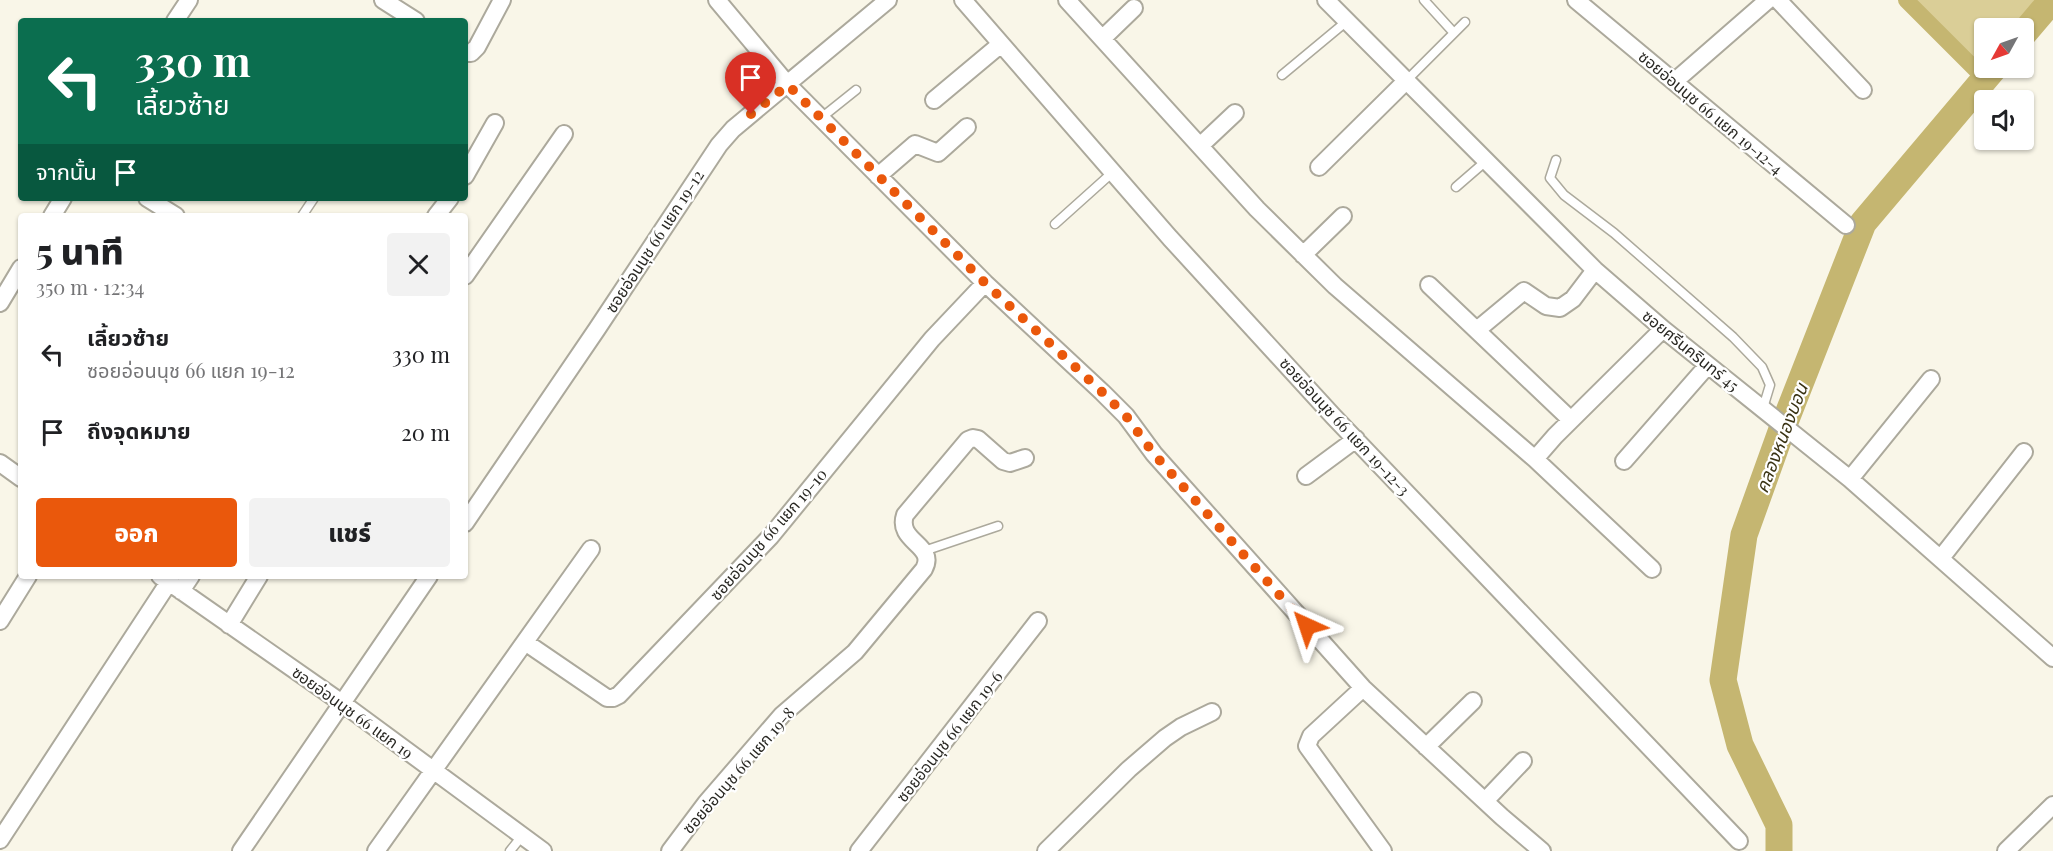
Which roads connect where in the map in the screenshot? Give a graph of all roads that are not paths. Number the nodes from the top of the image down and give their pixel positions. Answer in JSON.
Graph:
{"nodes":[{"id":1,"x":189,"y":0,"type":"edge"},
{"id":2,"x":384,"y":0,"type":"edge"},
{"id":3,"x":502,"y":0,"type":"edge"},
{"id":4,"x":717,"y":0,"type":"edge"},
{"id":5,"x":888,"y":0,"type":"edge"},
{"id":6,"x":963,"y":0,"type":"edge"},
{"id":7,"x":1067,"y":0,"type":"edge"},
{"id":8,"x":1326,"y":0,"type":"edge"},
{"id":9,"x":1424,"y":0,"type":"edge"},
{"id":10,"x":1576,"y":0,"type":"edge"},
{"id":11,"x":1768,"y":0,"type":"edge"},
{"id":12,"x":1778,"y":0,"type":"edge"},
{"id":13,"x":1134,"y":8,"type":"dead end"},
{"id":14,"x":177,"y":18,"type":"edge"},
{"id":15,"x":411,"y":18,"type":"edge"},
{"id":16,"x":1347,"y":21,"type":"junction"},
{"id":17,"x":1465,"y":22,"type":"dead end"},
{"id":18,"x":1454,"y":33,"type":"junction"},
{"id":19,"x":1103,"y":38,"type":"junction"},
{"id":20,"x":1001,"y":44,"type":"junction"},
{"id":21,"x":468,"y":53,"type":"edge"},
{"id":22,"x":1282,"y":75,"type":"dead end"},
{"id":23,"x":1675,"y":81,"type":"junction"},
{"id":24,"x":1405,"y":82,"type":"junction"},
{"id":25,"x":788,"y":85,"type":"junction"},
{"id":26,"x":856,"y":90,"type":"dead end"},
{"id":27,"x":1863,"y":90,"type":"dead end"},
{"id":28,"x":934,"y":100,"type":"dead end"},
{"id":29,"x":1235,"y":113,"type":"dead end"},
{"id":30,"x":820,"y":118,"type":"junction"},
{"id":31,"x":495,"y":123,"type":"dead end"},
{"id":32,"x":967,"y":127,"type":"dead end"},
{"id":33,"x":564,"y":134,"type":"dead end"},
{"id":34,"x":1201,"y":146,"type":"junction"},
{"id":35,"x":1556,"y":160,"type":"dead end"},
{"id":36,"x":1486,"y":161,"type":"junction"},
{"id":37,"x":1319,"y":167,"type":"dead end"},
{"id":38,"x":468,"y":171,"type":"edge"},
{"id":39,"x":1113,"y":171,"type":"junction"},
{"id":40,"x":878,"y":176,"type":"junction"},
{"id":41,"x":1456,"y":187,"type":"dead end"},
{"id":42,"x":152,"y":201,"type":"edge"},
{"id":43,"x":448,"y":201,"type":"edge"},
{"id":44,"x":171,"y":213,"type":"edge"},
{"id":45,"x":438,"y":213,"type":"edge"},
{"id":46,"x":1343,"y":216,"type":"dead end"},
{"id":47,"x":1055,"y":224,"type":"dead end"},
{"id":48,"x":1846,"y":225,"type":"dead end"},
{"id":49,"x":1303,"y":255,"type":"junction"},
{"id":50,"x":1594,"y":270,"type":"junction"},
{"id":51,"x":468,"y":272,"type":"edge"},
{"id":52,"x":18,"y":274,"type":"edge"},
{"id":53,"x":985,"y":283,"type":"junction"},
{"id":54,"x":1429,"y":285,"type":"dead end"},
{"id":55,"x":0,"y":303,"type":"edge"},
{"id":56,"x":1663,"y":329,"type":"junction"},
{"id":57,"x":1477,"y":330,"type":"junction"},
{"id":58,"x":1708,"y":365,"type":"junction"},
{"id":59,"x":1931,"y":379,"type":"dead end"},
{"id":60,"x":1763,"y":408,"type":"junction"},
{"id":61,"x":1571,"y":420,"type":"junction"},
{"id":62,"x":1356,"y":439,"type":"junction"},
{"id":63,"x":2024,"y":452,"type":"dead end"},
{"id":64,"x":1024,"y":459,"type":"dead end"},
{"id":65,"x":1535,"y":459,"type":"junction"},
{"id":66,"x":1624,"y":462,"type":"dead end"},
{"id":67,"x":0,"y":463,"type":"edge"},
{"id":68,"x":18,"y":476,"type":"edge"},
{"id":69,"x":1306,"y":476,"type":"dead end"},
{"id":70,"x":1850,"y":479,"type":"junction"},
{"id":71,"x":468,"y":519,"type":"edge"},
{"id":72,"x":999,"y":526,"type":"dead end"},
{"id":73,"x":591,"y":549,"type":"dead end"},
{"id":74,"x":924,"y":551,"type":"junction"},
{"id":75,"x":1941,"y":558,"type":"junction"},
{"id":76,"x":1652,"y":569,"type":"dead end"},
{"id":77,"x":26,"y":579,"type":"edge"},
{"id":78,"x":258,"y":579,"type":"edge"},
{"id":79,"x":427,"y":579,"type":"edge"},
{"id":80,"x":170,"y":583,"type":"edge"},
{"id":81,"x":0,"y":621,"type":"edge"},
{"id":82,"x":1038,"y":621,"type":"dead end"},
{"id":83,"x":229,"y":625,"type":"junction"},
{"id":84,"x":525,"y":642,"type":"junction"},
{"id":85,"x":2050,"y":650,"type":"edge"},
{"id":86,"x":1363,"y":688,"type":"junction"},
{"id":87,"x":1473,"y":701,"type":"dead end"},
{"id":88,"x":342,"y":704,"type":"junction"},
{"id":89,"x":1212,"y":712,"type":"dead end"},
{"id":90,"x":1426,"y":747,"type":"junction"},
{"id":91,"x":1523,"y":761,"type":"dead end"},
{"id":92,"x":432,"y":770,"type":"junction"},
{"id":93,"x":1485,"y":801,"type":"junction"},
{"id":94,"x":2053,"y":805,"type":"edge"},
{"id":95,"x":522,"y":836,"type":"junction"},
{"id":96,"x":0,"y":840,"type":"edge"},
{"id":97,"x":1739,"y":841,"type":"dead end"},
{"id":98,"x":241,"y":851,"type":"edge"},
{"id":99,"x":376,"y":851,"type":"edge"},
{"id":100,"x":510,"y":851,"type":"edge"},
{"id":101,"x":543,"y":851,"type":"edge"},
{"id":102,"x":670,"y":851,"type":"edge"},
{"id":103,"x":859,"y":851,"type":"edge"},
{"id":104,"x":1046,"y":851,"type":"edge"},
{"id":105,"x":1383,"y":851,"type":"edge"},
{"id":106,"x":1542,"y":851,"type":"edge"},
{"id":107,"x":2006,"y":851,"type":"edge"}],
"edges":[{"from":1,"to":14,"type":"street"},
{"from":2,"to":15,"type":"street"},
{"from":3,"to":21,"type":"street"},
{"from":4,"to":25,"type":"street"},
{"from":5,"to":25,"type":"street","name":"ซอยอ่อนนุช 66 แยก 19-12"},
{"from":6,"to":20,"type":"street","name":"ซอยอ่อนนุช 66 แยก 19-12-3"},
{"from":7,"to":19,"type":"street"},
{"from":8,"to":16,"type":"street","name":"ซอยศรีนครินทร์ 45"},
{"from":9,"to":18,"type":"lane"},
{"from":10,"to":23,"type":"street","name":"ซอยอ่อนนุช 66 แยก 19-12-4"},
{"from":11,"to":23,"type":"street"},
{"from":12,"to":27,"type":"street"},
{"from":13,"to":19,"type":"street"},
{"from":16,"to":22,"type":"lane"},
{"from":16,"to":24,"type":"street","name":"ซอยศรีนครินทร์ 45"},
{"from":17,"to":18,"type":"lane"},
{"from":18,"to":24,"type":"lane"},
{"from":19,"to":34,"type":"street"},
{"from":20,"to":28,"type":"street"},
{"from":20,"to":39,"type":"street","name":"ซอยอ่อนนุช 66 แยก 19-12-3"},
{"from":23,"to":48,"type":"street","name":"ซอยอ่อนนุช 66 แยก 19-12-4"},
{"from":24,"to":36,"type":"street","name":"ซอยศรีนครินทร์ 45"},
{"from":24,"to":37,"type":"street"},
{"from":25,"to":30,"type":"street"},
{"from":25,"to":71,"type":"street","name":"ซอยอ่อนนุช 66 แยก 19-12"},
{"from":26,"to":30,"type":"lane"},
{"from":29,"to":34,"type":"street"},
{"from":30,"to":40,"type":"street"},
{"from":31,"to":38,"type":"street"},
{"from":32,"to":40,"type":"street"},
{"from":33,"to":51,"type":"street"},
{"from":34,"to":49,"type":"street"},
{"from":35,"to":60,"type":"lane"},
{"from":36,"to":41,"type":"lane"},
{"from":36,"to":50,"type":"street","name":"ซอยศรีนครินทร์ 45"},
{"from":39,"to":47,"type":"lane"},
{"from":39,"to":62,"type":"street","name":"ซอยอ่อนนุช 66 แยก 19-12-3"},
{"from":40,"to":53,"type":"street"},
{"from":42,"to":44,"type":"street"},
{"from":43,"to":45,"type":"street"},
{"from":46,"to":49,"type":"street"},
{"from":49,"to":65,"type":"street"},
{"from":50,"to":56,"type":"street","name":"ซอยศรีนครินทร์ 45"},
{"from":50,"to":57,"type":"street"},
{"from":52,"to":55,"type":"street"},
{"from":53,"to":84,"type":"street","name":"ซอยอ่อนนุช 66 แยก 19-10"},
{"from":53,"to":86,"type":"street"},
{"from":54,"to":57,"type":"street"},
{"from":56,"to":58,"type":"street","name":"ซอยศรีนครินทร์ 45"},
{"from":56,"to":61,"type":"street"},
{"from":57,"to":61,"type":"street"},
{"from":58,"to":60,"type":"street","name":"ซอยศรีนครินทร์ 45"},
{"from":58,"to":66,"type":"street"},
{"from":59,"to":70,"type":"street"},
{"from":60,"to":70,"type":"street","name":"ซอยศรีนครินทร์ 45"},
{"from":61,"to":65,"type":"street"},
{"from":62,"to":69,"type":"street"},
{"from":62,"to":97,"type":"street","name":"ซอยอ่อนนุช 66 แยก 19-12-3"},
{"from":63,"to":75,"type":"street"},
{"from":64,"to":74,"type":"street"},
{"from":65,"to":76,"type":"street"},
{"from":67,"to":68,"type":"street"},
{"from":70,"to":75,"type":"street","name":"ซอยศรีนครินทร์ 45"},
{"from":72,"to":74,"type":"lane"},
{"from":73,"to":84,"type":"street"},
{"from":74,"to":102,"type":"street","name":"ซอยอ่อนนุช 66 แยก 19-8"},
{"from":75,"to":85,"type":"street","name":"ซอยศรีนครินทร์ 45"},
{"from":77,"to":81,"type":"street"},
{"from":78,"to":83,"type":"street"},
{"from":79,"to":88,"type":"street"},
{"from":80,"to":83,"type":"street","name":"ซอยอ่อนนุช 66 แยก 19"},
{"from":80,"to":96,"type":"street"},
{"from":82,"to":103,"type":"street","name":"ซอยอ่อนนุช 66 แยก 19-6"},
{"from":83,"to":88,"type":"street","name":"ซอยอ่อนนุช 66 แยก 19"},
{"from":84,"to":92,"type":"street"},
{"from":86,"to":90,"type":"street"},
{"from":86,"to":105,"type":"street"},
{"from":87,"to":90,"type":"street"},
{"from":88,"to":92,"type":"street","name":"ซอยอ่อนนุช 66 แยก 19"},
{"from":88,"to":98,"type":"street"},
{"from":89,"to":104,"type":"street"},
{"from":90,"to":93,"type":"street"},
{"from":91,"to":93,"type":"street"},
{"from":92,"to":95,"type":"street","name":"ซอยอ่อนนุช 66 แยก 19"},
{"from":92,"to":99,"type":"street"},
{"from":93,"to":106,"type":"street"},
{"from":94,"to":107,"type":"street"},
{"from":95,"to":100,"type":"lane"},
{"from":95,"to":101,"type":"street","name":"ซอยอ่อนนุช 66 แยก 19"}]}
